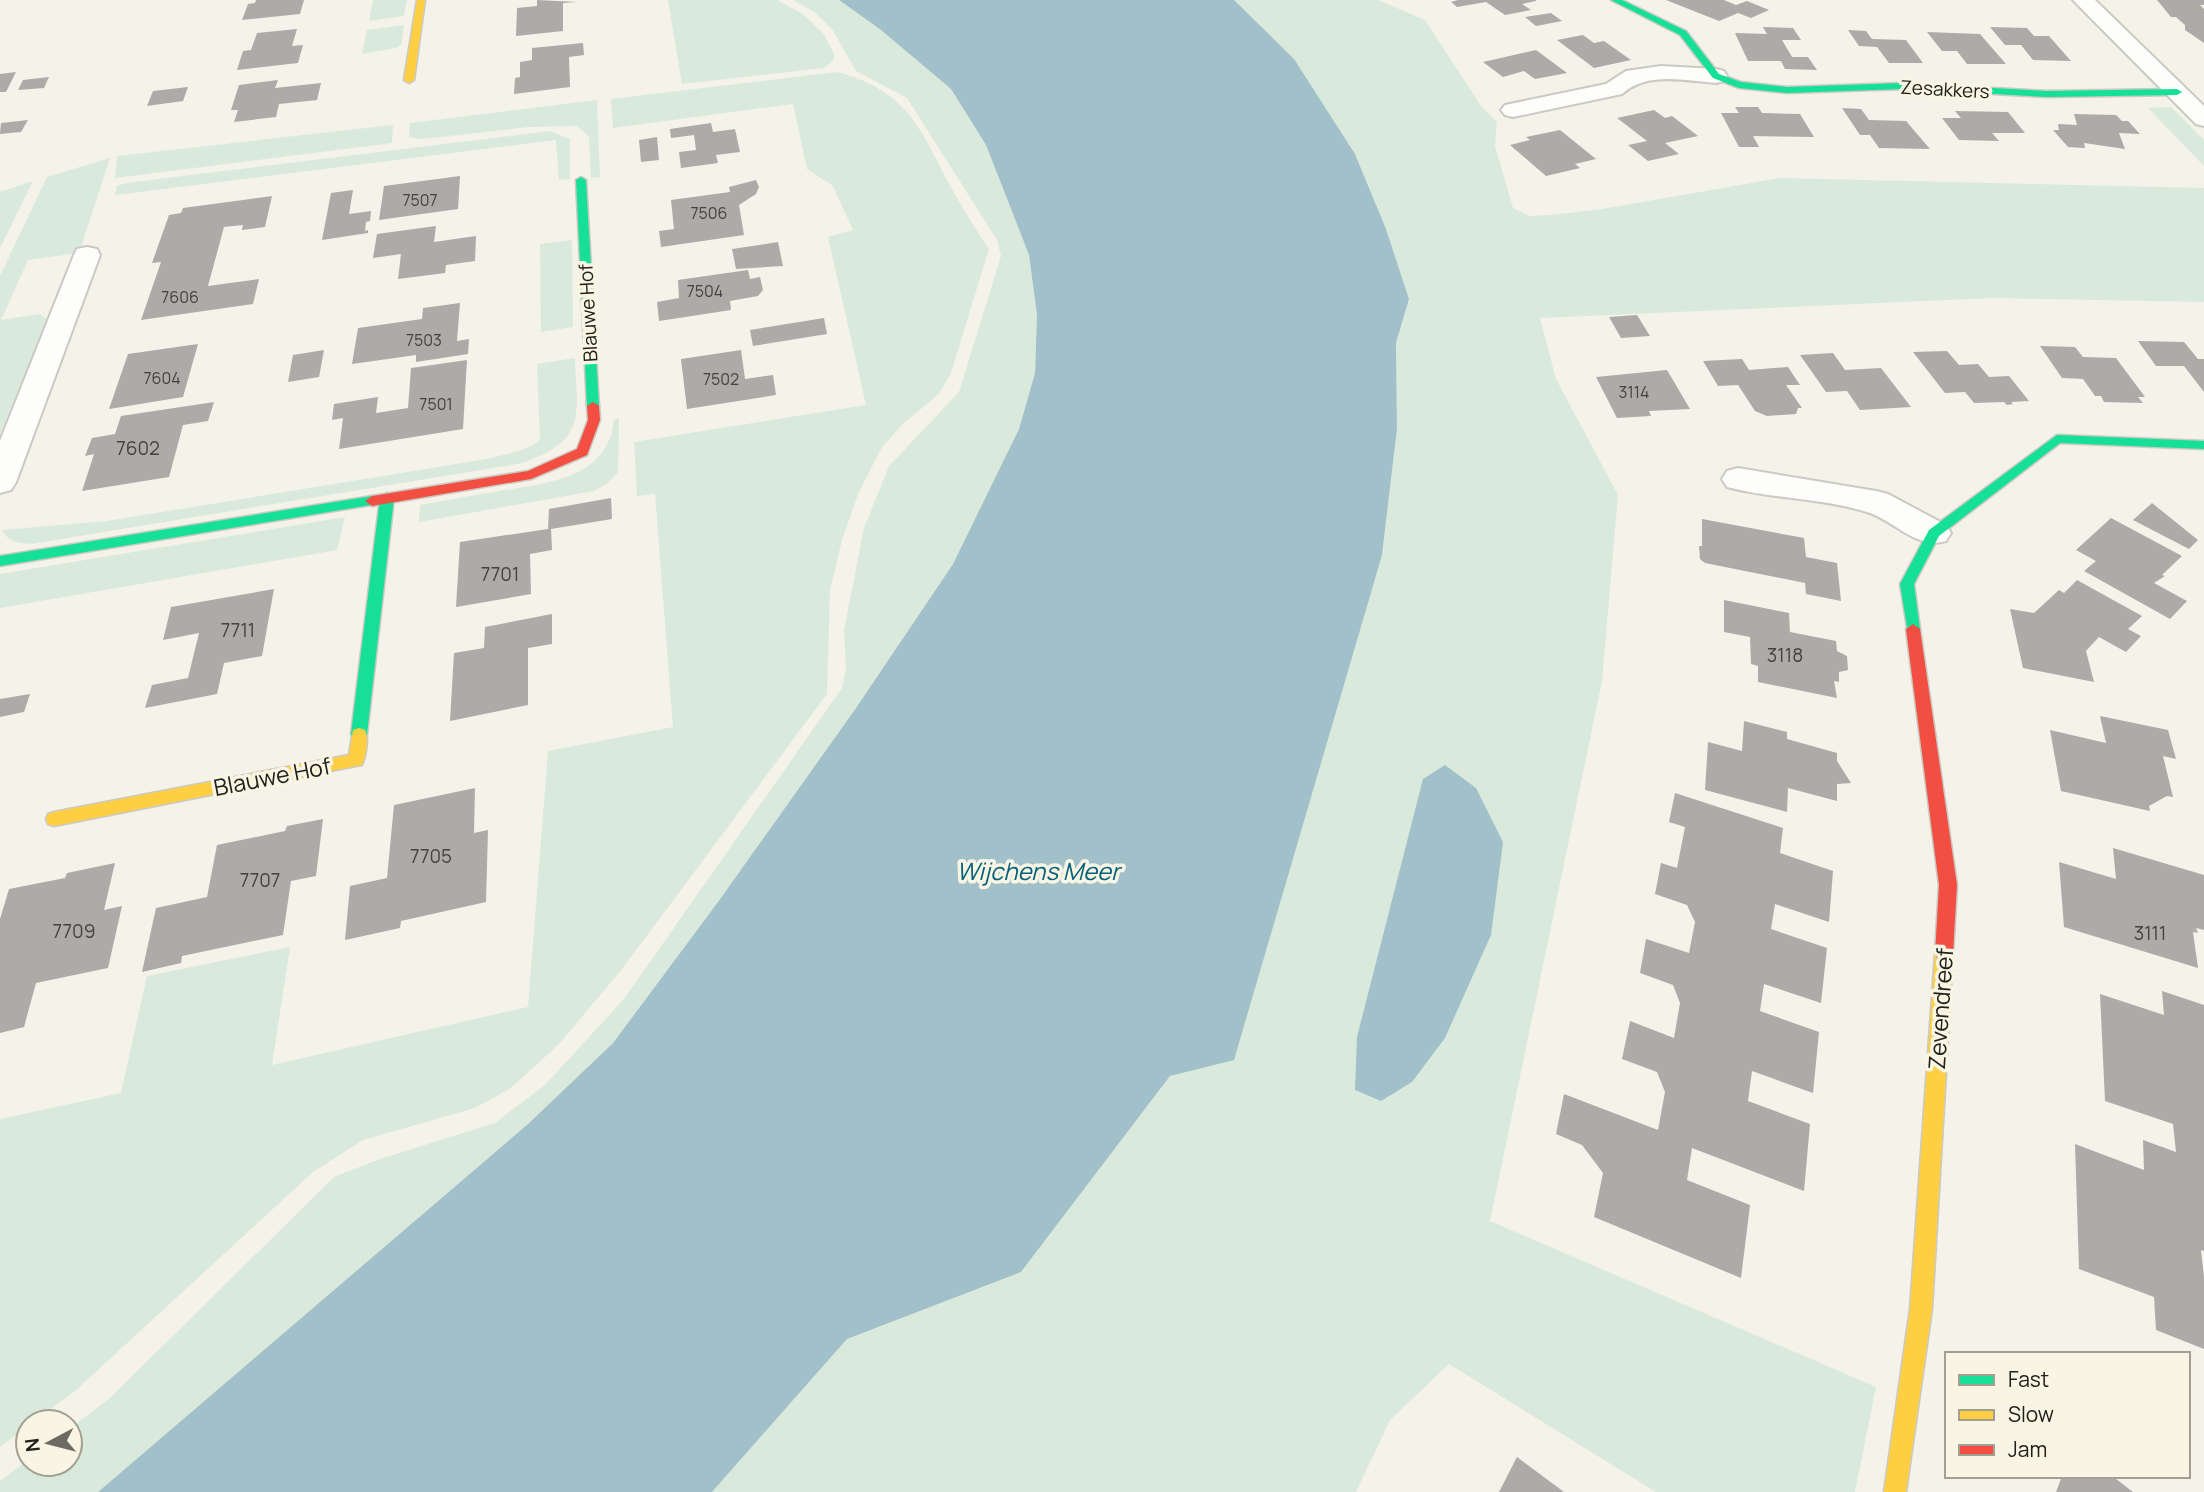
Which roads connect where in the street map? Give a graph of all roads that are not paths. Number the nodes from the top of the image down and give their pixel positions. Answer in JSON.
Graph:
{"nodes":[{"id":1,"x":421,"y":0,"type":"edge"},
{"id":2,"x":1615,"y":0,"type":"edge"},
{"id":3,"x":2083,"y":0,"type":"edge"},
{"id":4,"x":1716,"y":75,"type":"junction"},
{"id":5,"x":410,"y":80,"type":"dead end"},
{"id":6,"x":2177,"y":92,"type":"junction"},
{"id":7,"x":1513,"y":110,"type":"dead end"},
{"id":8,"x":2204,"y":119,"type":"edge"},
{"id":9,"x":581,"y":180,"type":"dead end"},
{"id":10,"x":87,"y":255,"type":"dead end"},
{"id":11,"x":2204,"y":445,"type":"edge"},
{"id":12,"x":1738,"y":479,"type":"dead end"},
{"id":13,"x":0,"y":482,"type":"edge"},
{"id":14,"x":387,"y":498,"type":"junction"},
{"id":15,"x":1934,"y":533,"type":"junction"},
{"id":16,"x":0,"y":561,"type":"edge"},
{"id":17,"x":54,"y":820,"type":"dead end"},
{"id":18,"x":1895,"y":1492,"type":"edge"}],
"edges":[{"from":1,"to":5,"type":"street"},
{"from":2,"to":4,"type":"street"},
{"from":3,"to":6,"type":"street"},
{"from":4,"to":6,"type":"street","name":"Zesakkers"},
{"from":4,"to":7,"type":"street","name":"Zesakkers"},
{"from":6,"to":8,"type":"street"},
{"from":9,"to":14,"type":"street","name":"Blauwe Hof"},
{"from":10,"to":13,"type":"street"},
{"from":11,"to":15,"type":"street","name":"Zevendreef"},
{"from":12,"to":15,"type":"street"},
{"from":14,"to":16,"type":"street","name":"Blauwe Hof"},
{"from":14,"to":17,"type":"street","name":"Blauwe Hof"},
{"from":15,"to":18,"type":"street","name":"Zevendreef"}]}
